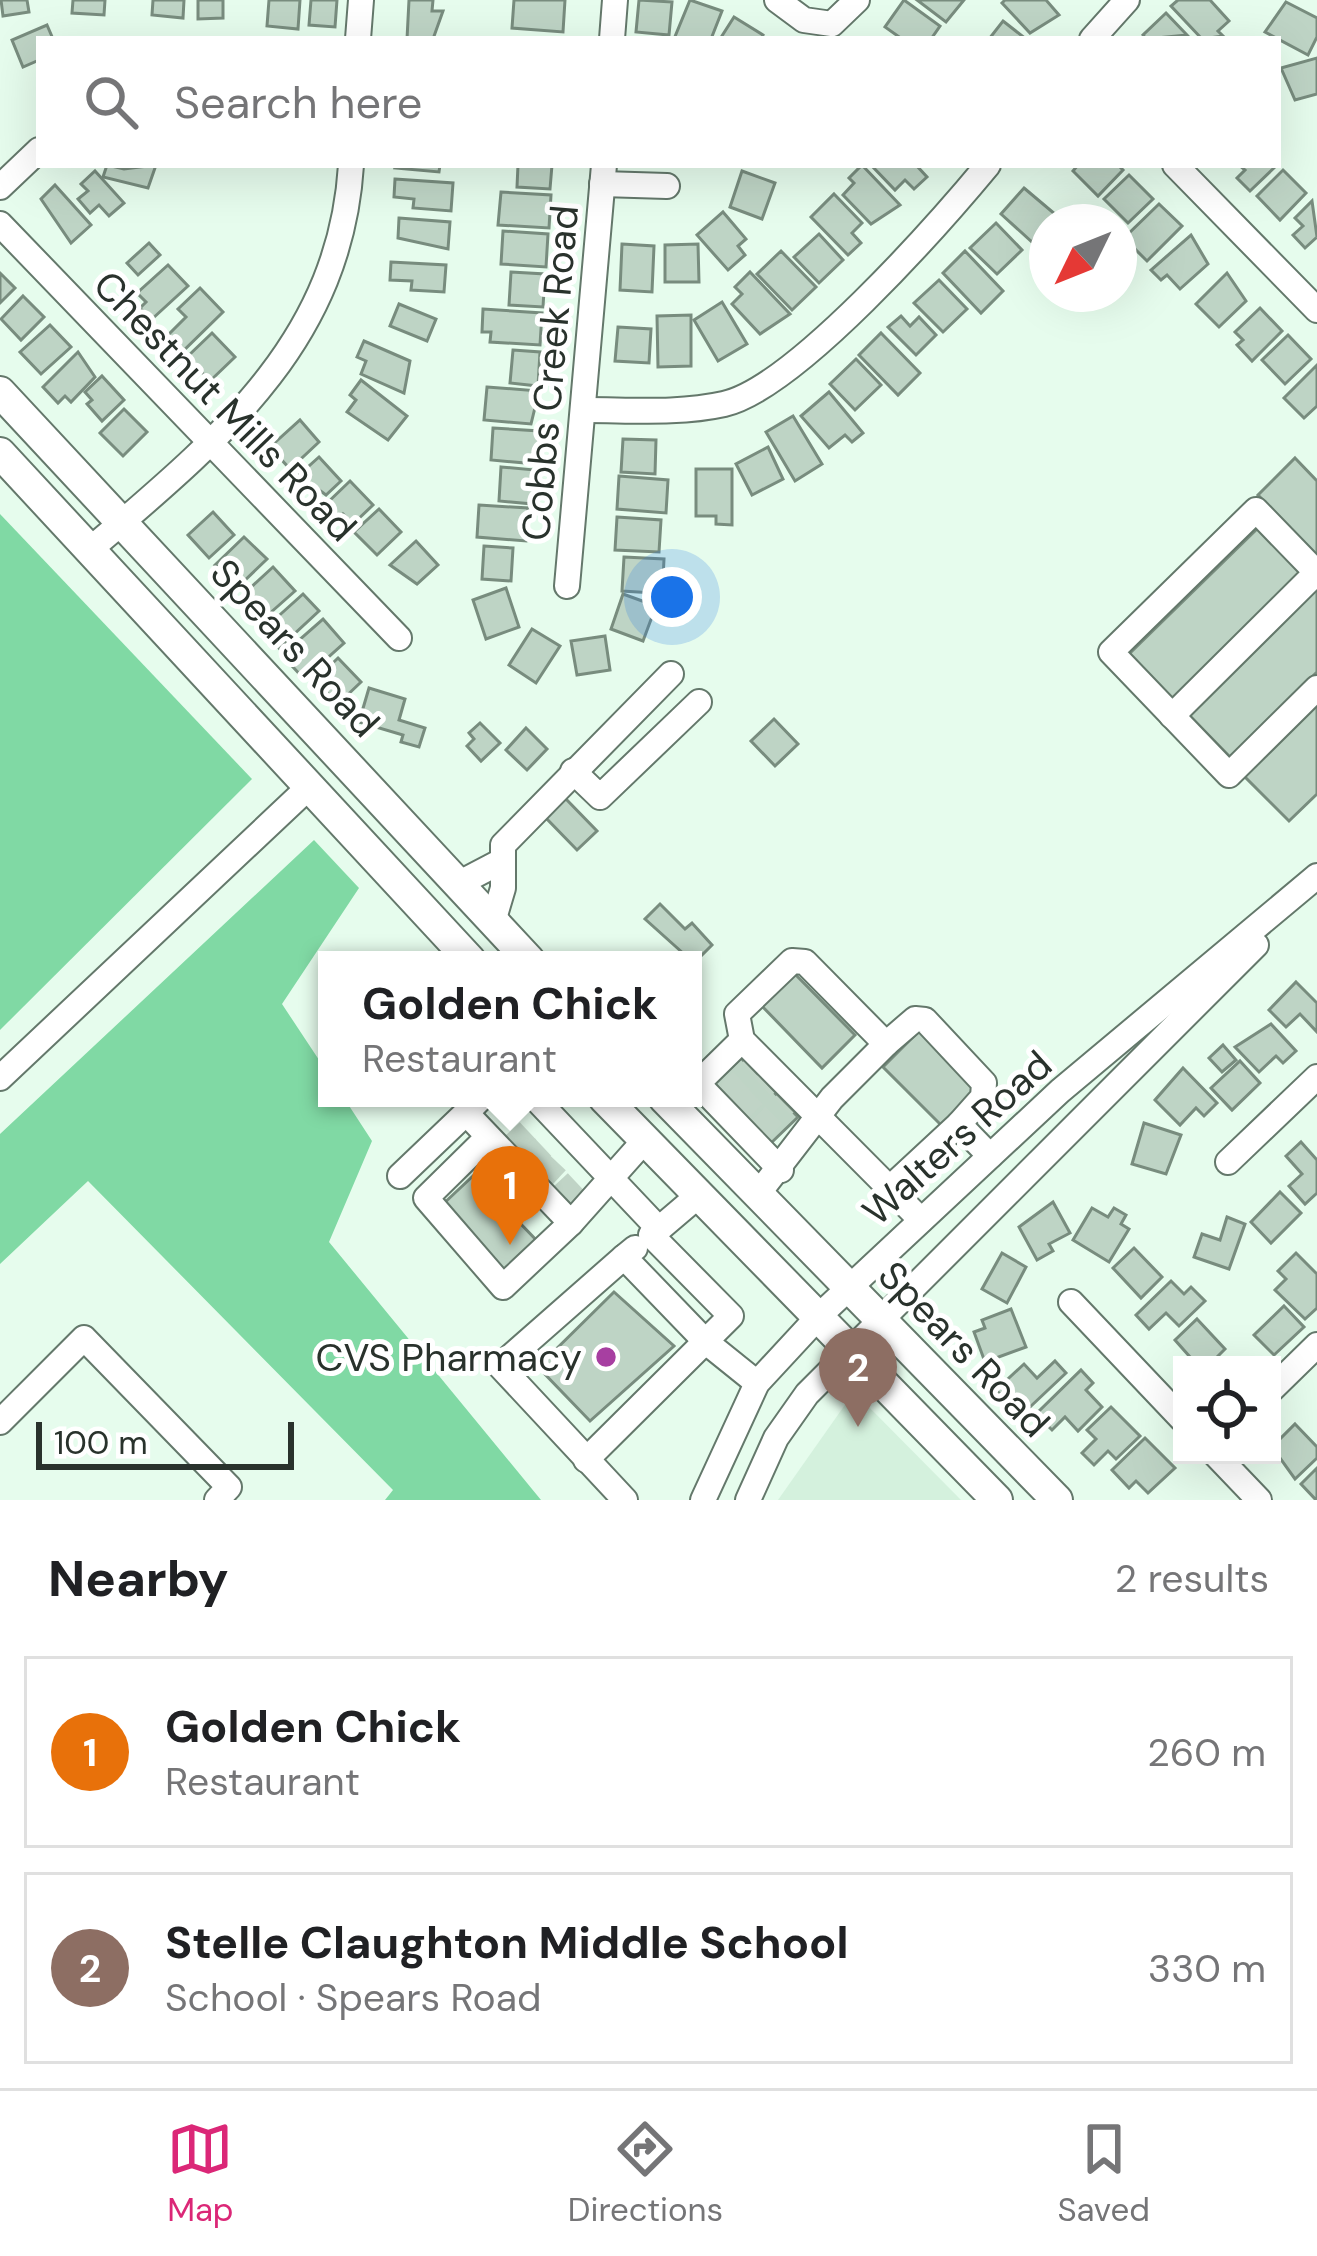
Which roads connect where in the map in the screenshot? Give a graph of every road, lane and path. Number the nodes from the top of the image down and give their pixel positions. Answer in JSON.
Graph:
{"nodes":[{"id":1,"x":361,"y":0,"type":"edge"},
{"id":2,"x":615,"y":0,"type":"edge"},
{"id":3,"x":777,"y":0,"type":"edge"},
{"id":4,"x":857,"y":0,"type":"edge"},
{"id":5,"x":1127,"y":0,"type":"edge"},
{"id":6,"x":358,"y":36,"type":"edge"},
{"id":7,"x":612,"y":36,"type":"edge"},
{"id":8,"x":1094,"y":36,"type":"edge"},
{"id":9,"x":36,"y":154,"type":"edge"},
{"id":10,"x":351,"y":168,"type":"edge"},
{"id":11,"x":985,"y":168,"type":"edge"},
{"id":12,"x":1178,"y":168,"type":"edge"},
{"id":13,"x":603,"y":174,"type":"edge"},
{"id":14,"x":667,"y":186,"type":"dead end"},
{"id":15,"x":0,"y":187,"type":"edge"},
{"id":16,"x":0,"y":224,"type":"edge"},
{"id":17,"x":1317,"y":310,"type":"edge"},
{"id":18,"x":0,"y":392,"type":"edge"},
{"id":19,"x":586,"y":410,"type":"junction"},
{"id":20,"x":209,"y":442,"type":"junction"},
{"id":21,"x":0,"y":453,"type":"edge"},
{"id":22,"x":124,"y":520,"type":"junction"},
{"id":23,"x":92,"y":548,"type":"junction"},
{"id":24,"x":1317,"y":573,"type":"edge"},
{"id":25,"x":567,"y":586,"type":"dead end"},
{"id":26,"x":399,"y":638,"type":"dead end"},
{"id":27,"x":671,"y":674,"type":"dead end"},
{"id":28,"x":1317,"y":688,"type":"edge"},
{"id":29,"x":698,"y":702,"type":"dead end"},
{"id":30,"x":1172,"y":716,"type":"junction"},
{"id":31,"x":574,"y":771,"type":"junction"},
{"id":32,"x":310,"y":786,"type":"junction"},
{"id":33,"x":500,"y":862,"type":"junction"},
{"id":34,"x":1317,"y":880,"type":"edge"},
{"id":35,"x":458,"y":884,"type":"junction"},
{"id":36,"x":493,"y":922,"type":"junction"},
{"id":37,"x":462,"y":951,"type":"edge"},
{"id":38,"x":515,"y":951,"type":"edge"},
{"id":39,"x":742,"y":1040,"type":"junction"},
{"id":40,"x":886,"y":1044,"type":"junction"},
{"id":41,"x":702,"y":1077,"type":"edge"},
{"id":42,"x":1317,"y":1077,"type":"edge"},
{"id":43,"x":0,"y":1078,"type":"edge"},
{"id":44,"x":702,"y":1101,"type":"edge"},
{"id":45,"x":472,"y":1107,"type":"edge"},
{"id":46,"x":474,"y":1107,"type":"edge"},
{"id":47,"x":613,"y":1107,"type":"edge"},
{"id":48,"x":691,"y":1107,"type":"edge"},
{"id":49,"x":819,"y":1117,"type":"junction"},
{"id":50,"x":555,"y":1120,"type":"edge"},
{"id":51,"x":959,"y":1124,"type":"junction"},
{"id":52,"x":646,"y":1140,"type":"junction"},
{"id":53,"x":990,"y":1156,"type":"junction"},
{"id":54,"x":526,"y":1157,"type":"junction"},
{"id":55,"x":1228,"y":1162,"type":"dead end"},
{"id":56,"x":781,"y":1170,"type":"junction"},
{"id":57,"x":604,"y":1171,"type":"junction"},
{"id":58,"x":400,"y":1176,"type":"dead end"},
{"id":59,"x":890,"y":1188,"type":"junction"},
{"id":60,"x":758,"y":1194,"type":"junction"},
{"id":61,"x":699,"y":1195,"type":"junction"},
{"id":62,"x":565,"y":1201,"type":"junction"},
{"id":63,"x":921,"y":1220,"type":"junction"},
{"id":64,"x":655,"y":1232,"type":"junction"},
{"id":65,"x":624,"y":1257,"type":"junction"},
{"id":66,"x":848,"y":1287,"type":"junction"},
{"id":67,"x":1070,"y":1303,"type":"dead end"},
{"id":68,"x":560,"y":1314,"type":"junction"},
{"id":69,"x":820,"y":1315,"type":"junction"},
{"id":70,"x":879,"y":1318,"type":"junction"},
{"id":71,"x":706,"y":1342,"type":"junction"},
{"id":72,"x":1317,"y":1345,"type":"edge"},
{"id":73,"x":851,"y":1348,"type":"junction"},
{"id":74,"x":1281,"y":1380,"type":"edge"},
{"id":75,"x":757,"y":1383,"type":"junction"},
{"id":76,"x":524,"y":1393,"type":"junction"},
{"id":77,"x":1173,"y":1410,"type":"edge"},
{"id":78,"x":0,"y":1421,"type":"edge"},
{"id":79,"x":586,"y":1460,"type":"junction"},
{"id":80,"x":1225,"y":1464,"type":"edge"},
{"id":81,"x":224,"y":1493,"type":"edge"},
{"id":82,"x":625,"y":1500,"type":"edge"},
{"id":83,"x":703,"y":1500,"type":"edge"},
{"id":84,"x":748,"y":1500,"type":"edge"},
{"id":85,"x":998,"y":1500,"type":"edge"},
{"id":86,"x":1057,"y":1500,"type":"edge"},
{"id":87,"x":1259,"y":1500,"type":"edge"}],
"edges":[{"from":1,"to":6,"type":"street"},
{"from":2,"to":7,"type":"street"},
{"from":3,"to":4,"type":"street"},
{"from":5,"to":8,"type":"street"},
{"from":9,"to":15,"type":"street"},
{"from":10,"to":20,"type":"street"},
{"from":11,"to":19,"type":"street"},
{"from":12,"to":17,"type":"street"},
{"from":13,"to":14,"type":"street"},
{"from":13,"to":19,"type":"street","name":"Cobbs Creek Road"},
{"from":16,"to":20,"type":"street","name":"Chestnut Mills Road"},
{"from":18,"to":22,"type":"main road","name":"Spears Road"},
{"from":19,"to":25,"type":"street","name":"Cobbs Creek Road"},
{"from":20,"to":22,"type":"street"},
{"from":20,"to":26,"type":"street","name":"Chestnut Mills Road"},
{"from":21,"to":23,"type":"main road","name":"Spears Road"},
{"from":22,"to":23,"type":"street"},
{"from":22,"to":35,"type":"main road","name":"Spears Road"},
{"from":23,"to":32,"type":"main road","name":"Spears Road"},
{"from":24,"to":30,"type":"street"},
{"from":24,"to":30,"type":"street"},
{"from":27,"to":31,"type":"street"},
{"from":28,"to":30,"type":"street"},
{"from":29,"to":31,"type":"street"},
{"from":31,"to":33,"type":"street"},
{"from":32,"to":37,"type":"main road","name":"Spears Road"},
{"from":32,"to":43,"type":"street"},
{"from":33,"to":35,"type":"street"},
{"from":33,"to":36,"type":"street"},
{"from":34,"to":53,"type":"street","name":"Walters Road"},
{"from":34,"to":70,"type":"street","name":"Walters Road"},
{"from":35,"to":36,"type":"main road","name":"Spears Road"},
{"from":36,"to":38,"type":"main road","name":"Spears Road"},
{"from":39,"to":40,"type":"street"},
{"from":39,"to":41,"type":"street"},
{"from":39,"to":49,"type":"street"},
{"from":40,"to":49,"type":"street"},
{"from":40,"to":51,"type":"street"},
{"from":42,"to":55,"type":"street"},
{"from":44,"to":56,"type":"street"},
{"from":45,"to":58,"type":"street"},
{"from":46,"to":54,"type":"street"},
{"from":47,"to":52,"type":"main road","name":"Spears Road"},
{"from":48,"to":60,"type":"main road","name":"Spears Road"},
{"from":49,"to":56,"type":"street"},
{"from":49,"to":59,"type":"street"},
{"from":50,"to":54,"type":"street"},
{"from":50,"to":54,"type":"street"},
{"from":50,"to":57,"type":"street"},
{"from":51,"to":53,"type":"street"},
{"from":51,"to":59,"type":"street"},
{"from":52,"to":57,"type":"street"},
{"from":52,"to":61,"type":"main road","name":"Spears Road"},
{"from":53,"to":63,"type":"street","name":"Walters Road"},
{"from":54,"to":62,"type":"street"},
{"from":54,"to":62,"type":"street"},
{"from":56,"to":60,"type":"street"},
{"from":57,"to":62,"type":"street"},
{"from":57,"to":62,"type":"street"},
{"from":57,"to":64,"type":"street"},
{"from":59,"to":63,"type":"street"},
{"from":60,"to":66,"type":"main road","name":"Spears Road"},
{"from":61,"to":64,"type":"street"},
{"from":61,"to":69,"type":"main road","name":"Spears Road"},
{"from":63,"to":66,"type":"street","name":"Walters Road"},
{"from":64,"to":65,"type":"street"},
{"from":64,"to":71,"type":"street"},
{"from":65,"to":68,"type":"street"},
{"from":65,"to":71,"type":"street"},
{"from":66,"to":69,"type":"street","name":"Walters Road"},
{"from":66,"to":70,"type":"main road","name":"Spears Road"},
{"from":67,"to":77,"type":"street"},
{"from":68,"to":76,"type":"street"},
{"from":68,"to":76,"type":"street"},
{"from":69,"to":73,"type":"main road","name":"Spears Road"},
{"from":69,"to":75,"type":"street","name":"Walters Road"},
{"from":70,"to":73,"type":"street","name":"Walters Road"},
{"from":70,"to":86,"type":"main road","name":"Spears Road"},
{"from":71,"to":75,"type":"street"},
{"from":71,"to":79,"type":"street"},
{"from":72,"to":74,"type":"street"},
{"from":73,"to":84,"type":"street","name":"Walters Road"},
{"from":73,"to":85,"type":"main road","name":"Spears Road"},
{"from":75,"to":83,"type":"street","name":"Walters Road"},
{"from":76,"to":79,"type":"street"},
{"from":78,"to":81,"type":"street"},
{"from":79,"to":82,"type":"street"},
{"from":80,"to":87,"type":"street"}]}
